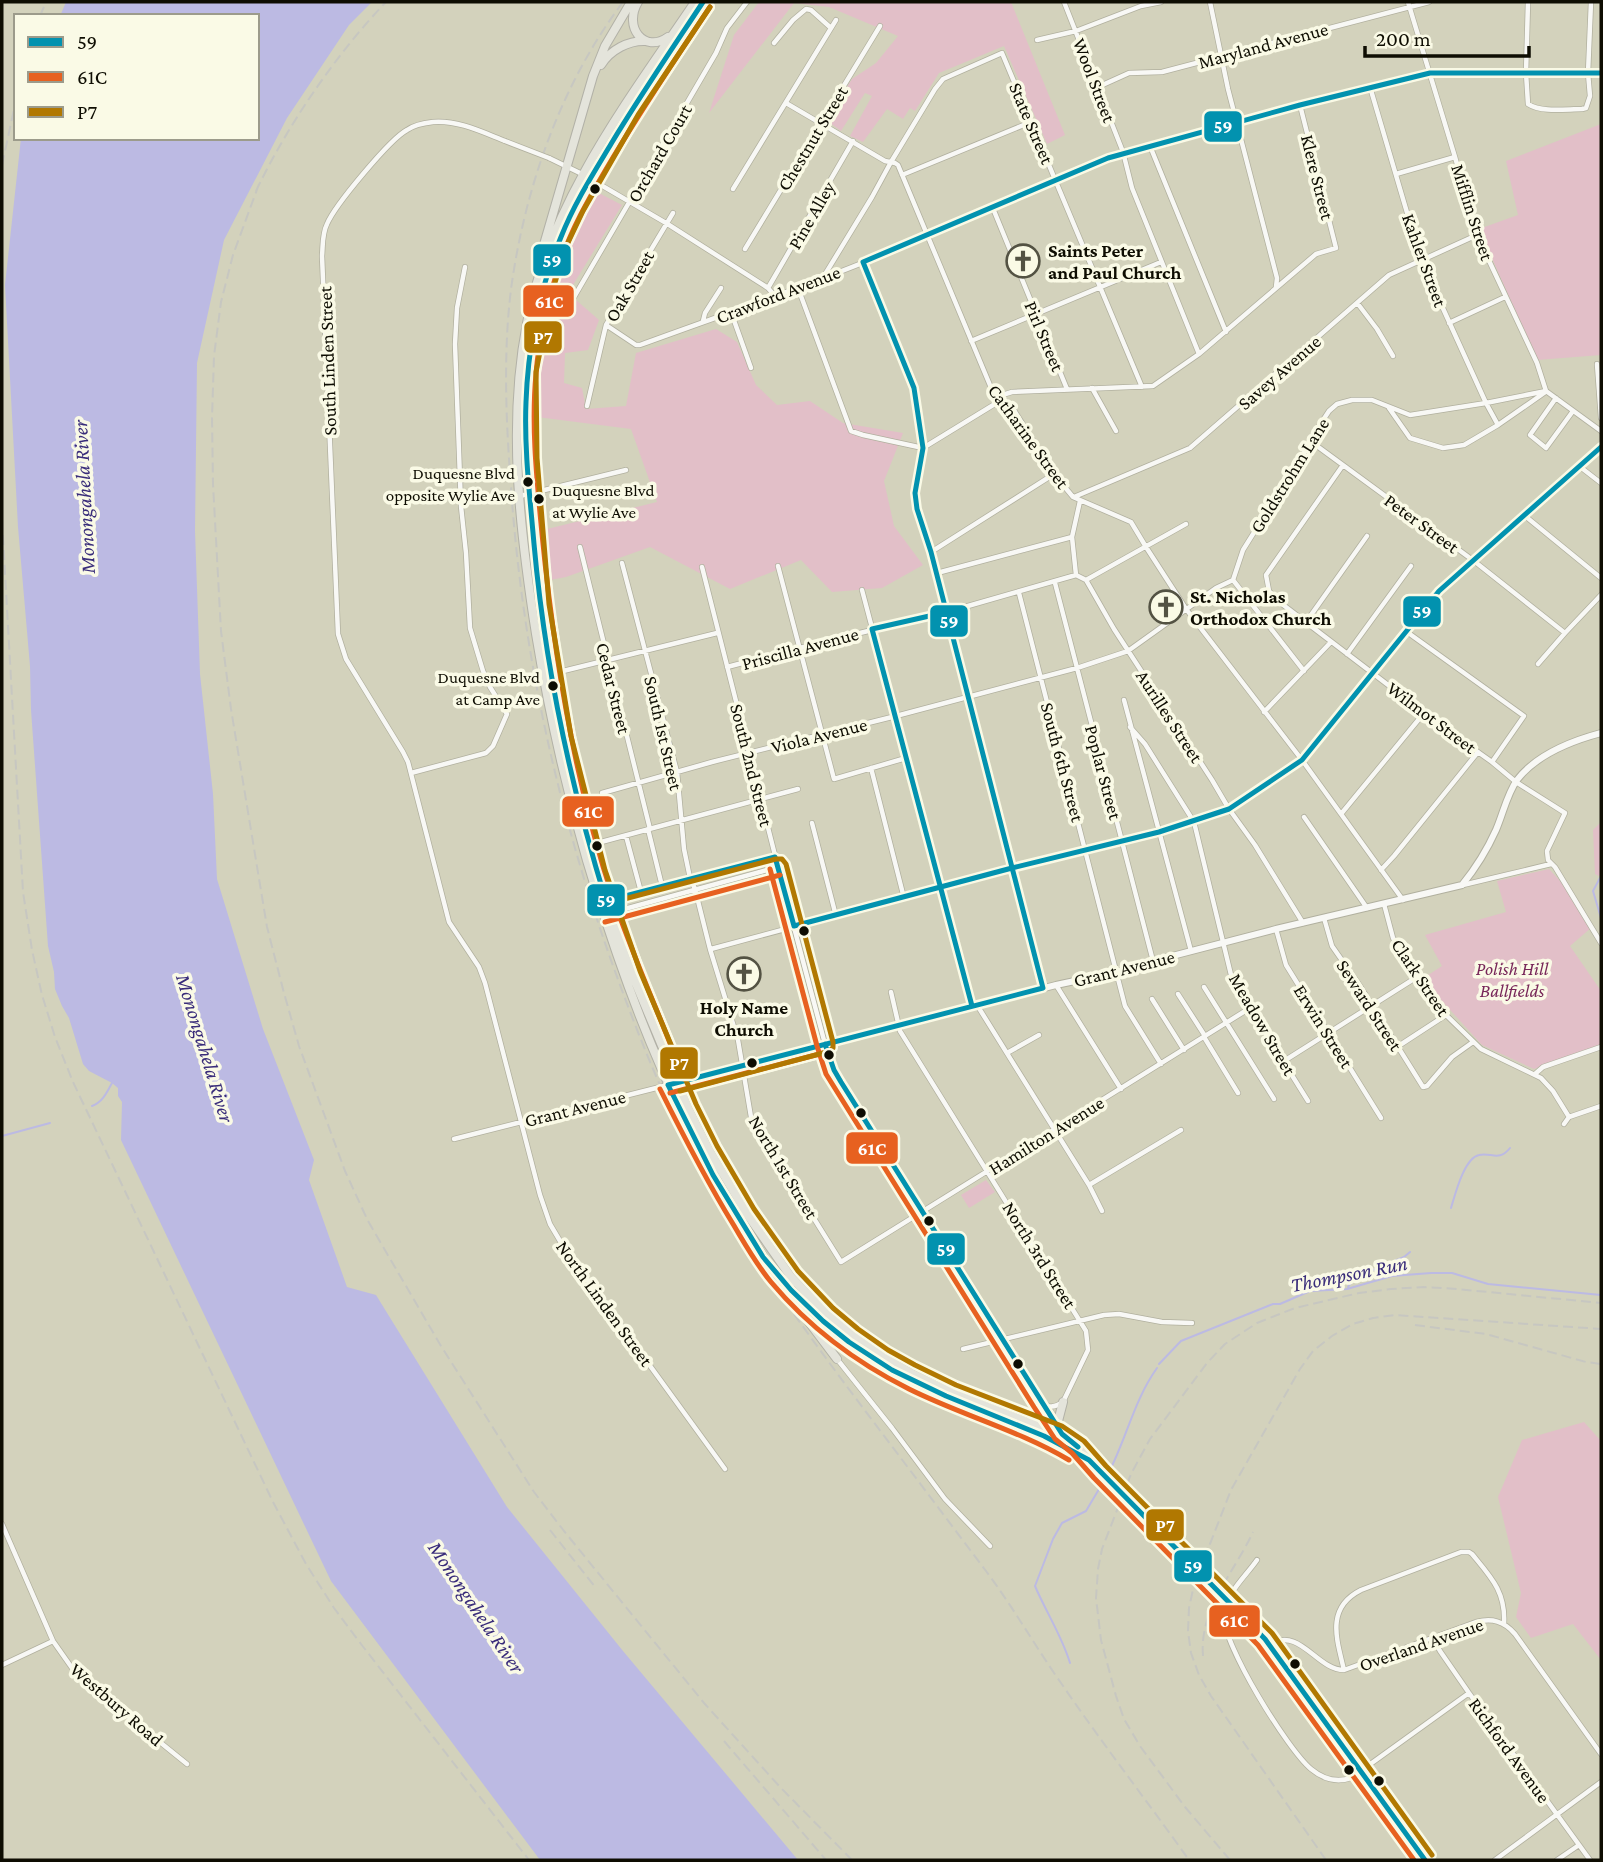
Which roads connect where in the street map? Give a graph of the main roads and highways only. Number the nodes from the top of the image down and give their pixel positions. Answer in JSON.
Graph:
{"nodes":[{"id":1,"x":631,"y":2,"type":"edge"},
{"id":2,"x":638,"y":2,"type":"edge"},
{"id":3,"x":695,"y":2,"type":"edge"},
{"id":4,"x":703,"y":2,"type":"edge"},
{"id":5,"x":676,"y":30,"type":"junction"},
{"id":6,"x":646,"y":41,"type":"junction"},
{"id":7,"x":593,"y":76,"type":"junction"},
{"id":8,"x":586,"y":177,"type":"junction"},
{"id":9,"x":527,"y":321,"type":"junction"},
{"id":10,"x":603,"y":902,"type":"junction"},
{"id":11,"x":672,"y":1083,"type":"junction"},
{"id":12,"x":767,"y":1244,"type":"junction"},
{"id":13,"x":763,"y":1257,"type":"junction"},
{"id":14,"x":851,"y":1339,"type":"junction"},
{"id":15,"x":1063,"y":1402,"type":"road end"},
{"id":16,"x":1027,"y":1422,"type":"junction"},
{"id":17,"x":1056,"y":1425,"type":"junction"},
{"id":18,"x":1066,"y":1439,"type":"junction"},
{"id":19,"x":1089,"y":1461,"type":"junction"},
{"id":20,"x":1426,"y":1860,"type":"edge"}],
"edges":[{"from":1,"to":7,"type":"main road"},
{"from":2,"to":6,"type":"main road"},
{"from":3,"to":5,"type":"main road"},
{"from":4,"to":8,"type":"main road"},
{"from":5,"to":6,"type":"main road"},
{"from":5,"to":8,"type":"main road"},
{"from":6,"to":7,"type":"main road"},
{"from":7,"to":9,"type":"main road"},
{"from":8,"to":9,"type":"main road"},
{"from":8,"to":10,"type":"main road"},
{"from":9,"to":10,"type":"main road"},
{"from":10,"to":11,"type":"main road"},
{"from":11,"to":12,"type":"main road"},
{"from":11,"to":13,"type":"main road"},
{"from":12,"to":13,"type":"main road"},
{"from":12,"to":14,"type":"main road"},
{"from":13,"to":14,"type":"main road"},
{"from":13,"to":14,"type":"main road"},
{"from":14,"to":16,"type":"main road"},
{"from":14,"to":19,"type":"main road"},
{"from":15,"to":17,"type":"main road"},
{"from":16,"to":17,"type":"main road"},
{"from":16,"to":18,"type":"main road"},
{"from":17,"to":18,"type":"main road"},
{"from":18,"to":19,"type":"main road"},
{"from":19,"to":20,"type":"main road","bridge":true}]}
